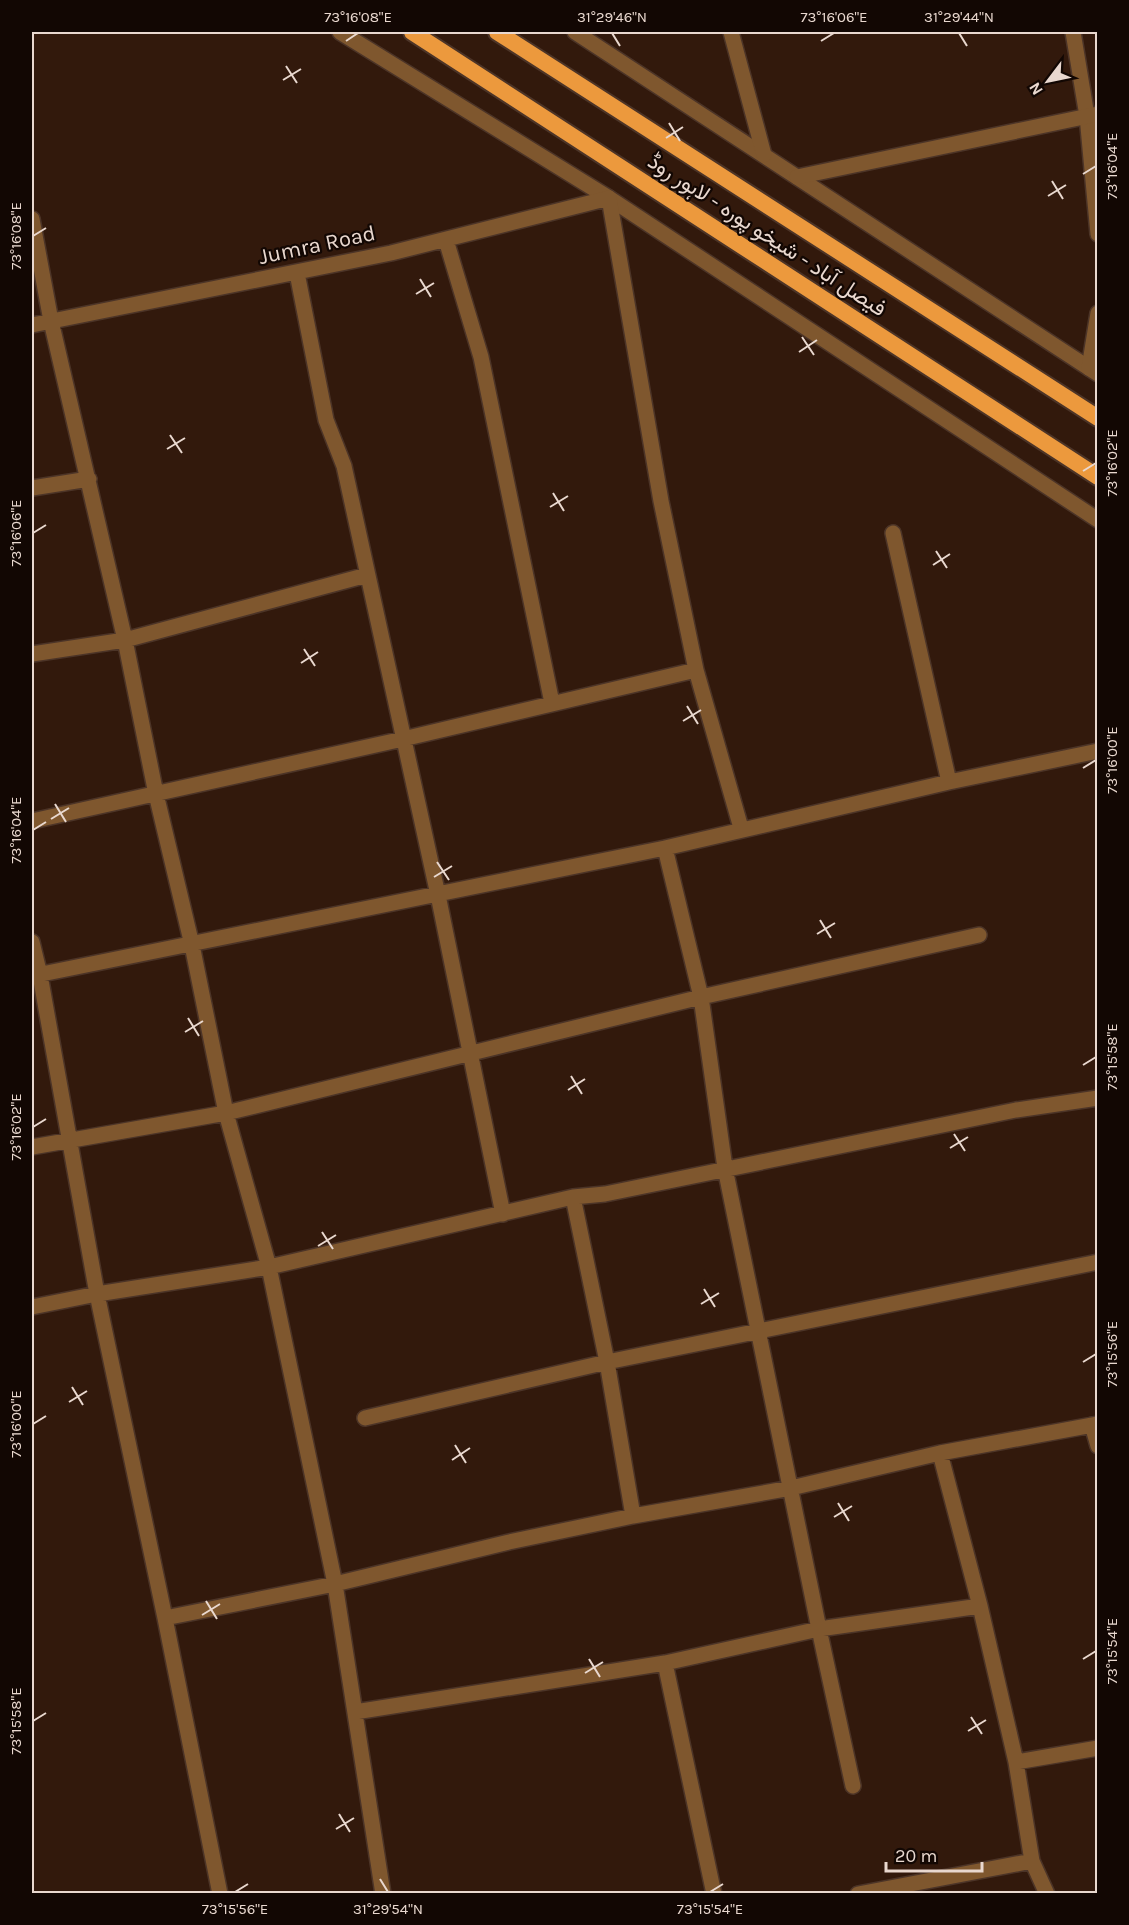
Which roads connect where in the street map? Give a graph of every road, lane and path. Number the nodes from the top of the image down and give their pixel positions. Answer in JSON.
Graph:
{"nodes":[{"id":1,"x":340,"y":32,"type":"edge"},
{"id":2,"x":412,"y":32,"type":"edge"},
{"id":3,"x":497,"y":32,"type":"edge"},
{"id":4,"x":575,"y":32,"type":"edge"},
{"id":5,"x":731,"y":32,"type":"edge"},
{"id":6,"x":1073,"y":32,"type":"edge"},
{"id":7,"x":1093,"y":115,"type":"edge"},
{"id":8,"x":764,"y":155,"type":"junction"},
{"id":9,"x":796,"y":177,"type":"junction"},
{"id":10,"x":609,"y":198,"type":"junction"},
{"id":11,"x":32,"y":219,"type":"edge"},
{"id":12,"x":1098,"y":234,"type":"edge"},
{"id":13,"x":446,"y":240,"type":"junction"},
{"id":14,"x":297,"y":273,"type":"junction"},
{"id":15,"x":1098,"y":313,"type":"edge"},
{"id":16,"x":51,"y":321,"type":"junction"},
{"id":17,"x":32,"y":325,"type":"edge"},
{"id":18,"x":1093,"y":371,"type":"edge"},
{"id":19,"x":1098,"y":418,"type":"edge"},
{"id":20,"x":1098,"y":477,"type":"edge"},
{"id":21,"x":89,"y":479,"type":"junction"},
{"id":22,"x":32,"y":488,"type":"edge"},
{"id":23,"x":1098,"y":520,"type":"edge"},
{"id":24,"x":893,"y":532,"type":"dead end"},
{"id":25,"x":367,"y":575,"type":"junction"},
{"id":26,"x":125,"y":640,"type":"junction"},
{"id":27,"x":32,"y":654,"type":"edge"},
{"id":28,"x":696,"y":670,"type":"junction"},
{"id":29,"x":552,"y":703,"type":"junction"},
{"id":30,"x":403,"y":739,"type":"junction"},
{"id":31,"x":1098,"y":752,"type":"edge"},
{"id":32,"x":949,"y":782,"type":"junction"},
{"id":33,"x":156,"y":794,"type":"junction"},
{"id":34,"x":32,"y":821,"type":"edge"},
{"id":35,"x":741,"y":828,"type":"junction"},
{"id":36,"x":665,"y":848,"type":"junction"},
{"id":37,"x":438,"y":895,"type":"junction"},
{"id":38,"x":980,"y":935,"type":"dead end"},
{"id":39,"x":32,"y":942,"type":"edge"},
{"id":40,"x":192,"y":945,"type":"junction"},
{"id":41,"x":36,"y":975,"type":"edge"},
{"id":42,"x":701,"y":997,"type":"junction"},
{"id":43,"x":471,"y":1054,"type":"junction"},
{"id":44,"x":1098,"y":1098,"type":"edge"},
{"id":45,"x":226,"y":1113,"type":"junction"},
{"id":46,"x":70,"y":1140,"type":"junction"},
{"id":47,"x":32,"y":1147,"type":"edge"},
{"id":48,"x":725,"y":1167,"type":"junction"},
{"id":49,"x":573,"y":1197,"type":"junction"},
{"id":50,"x":503,"y":1214,"type":"junction"},
{"id":51,"x":1098,"y":1262,"type":"edge"},
{"id":52,"x":270,"y":1267,"type":"junction"},
{"id":53,"x":97,"y":1294,"type":"junction"},
{"id":54,"x":32,"y":1307,"type":"edge"},
{"id":55,"x":759,"y":1331,"type":"junction"},
{"id":56,"x":607,"y":1362,"type":"junction"},
{"id":57,"x":365,"y":1418,"type":"dead end"},
{"id":58,"x":1095,"y":1424,"type":"edge"},
{"id":59,"x":1098,"y":1446,"type":"edge"},
{"id":60,"x":940,"y":1453,"type":"junction"},
{"id":61,"x":791,"y":1488,"type":"junction"},
{"id":62,"x":633,"y":1516,"type":"junction"},
{"id":63,"x":335,"y":1584,"type":"junction"},
{"id":64,"x":980,"y":1606,"type":"junction"},
{"id":65,"x":165,"y":1618,"type":"junction"},
{"id":66,"x":819,"y":1629,"type":"junction"},
{"id":67,"x":665,"y":1663,"type":"junction"},
{"id":68,"x":355,"y":1712,"type":"junction"},
{"id":69,"x":1098,"y":1748,"type":"edge"},
{"id":70,"x":1016,"y":1762,"type":"junction"},
{"id":71,"x":854,"y":1786,"type":"dead end"},
{"id":72,"x":1032,"y":1861,"type":"junction"},
{"id":73,"x":220,"y":1893,"type":"edge"},
{"id":74,"x":383,"y":1893,"type":"edge"},
{"id":75,"x":714,"y":1893,"type":"edge"},
{"id":76,"x":858,"y":1893,"type":"edge"},
{"id":77,"x":1047,"y":1893,"type":"edge"}],
"edges":[{"from":1,"to":10,"type":"street"},
{"from":2,"to":20,"type":"highway","name":"فیصل آباد - شیخو پورہ - لاہور روڈ"},
{"from":3,"to":19,"type":"highway","name":"فیصل آباد - شیخو پورہ - لاہور روڈ"},
{"from":4,"to":8,"type":"street"},
{"from":5,"to":8,"type":"street"},
{"from":6,"to":7,"type":"street"},
{"from":7,"to":9,"type":"street"},
{"from":7,"to":12,"type":"street"},
{"from":8,"to":9,"type":"street"},
{"from":9,"to":18,"type":"street"},
{"from":10,"to":13,"type":"street","name":"Jumra Road"},
{"from":10,"to":23,"type":"street"},
{"from":10,"to":28,"type":"street"},
{"from":11,"to":16,"type":"street"},
{"from":13,"to":14,"type":"street","name":"Jumra Road"},
{"from":13,"to":29,"type":"street"},
{"from":14,"to":16,"type":"street","name":"Jumra Road"},
{"from":14,"to":25,"type":"street"},
{"from":15,"to":18,"type":"street"},
{"from":16,"to":17,"type":"street","name":"Jumra Road"},
{"from":16,"to":21,"type":"street"},
{"from":21,"to":22,"type":"street"},
{"from":21,"to":26,"type":"street"},
{"from":24,"to":32,"type":"street"},
{"from":25,"to":26,"type":"street"},
{"from":25,"to":30,"type":"street"},
{"from":26,"to":27,"type":"street"},
{"from":26,"to":33,"type":"street"},
{"from":28,"to":29,"type":"street"},
{"from":28,"to":35,"type":"street"},
{"from":29,"to":30,"type":"street"},
{"from":30,"to":33,"type":"street"},
{"from":30,"to":37,"type":"street"},
{"from":31,"to":32,"type":"street"},
{"from":32,"to":35,"type":"street"},
{"from":33,"to":34,"type":"street"},
{"from":33,"to":40,"type":"street"},
{"from":35,"to":36,"type":"street"},
{"from":36,"to":37,"type":"street"},
{"from":36,"to":42,"type":"street"},
{"from":37,"to":40,"type":"street"},
{"from":37,"to":43,"type":"street"},
{"from":38,"to":42,"type":"street"},
{"from":39,"to":41,"type":"street"},
{"from":40,"to":41,"type":"street"},
{"from":40,"to":45,"type":"street"},
{"from":41,"to":46,"type":"street"},
{"from":42,"to":43,"type":"street"},
{"from":42,"to":48,"type":"street"},
{"from":43,"to":45,"type":"street"},
{"from":43,"to":50,"type":"street"},
{"from":44,"to":48,"type":"street"},
{"from":45,"to":46,"type":"street"},
{"from":45,"to":52,"type":"street"},
{"from":46,"to":47,"type":"street"},
{"from":46,"to":53,"type":"street"},
{"from":48,"to":49,"type":"street"},
{"from":48,"to":55,"type":"street"},
{"from":49,"to":50,"type":"street"},
{"from":49,"to":56,"type":"street"},
{"from":50,"to":52,"type":"street"},
{"from":51,"to":55,"type":"street"},
{"from":52,"to":53,"type":"street"},
{"from":52,"to":63,"type":"street"},
{"from":53,"to":54,"type":"street"},
{"from":53,"to":65,"type":"street"},
{"from":55,"to":56,"type":"street"},
{"from":55,"to":61,"type":"street"},
{"from":56,"to":57,"type":"street"},
{"from":56,"to":62,"type":"street"},
{"from":58,"to":59,"type":"street"},
{"from":58,"to":60,"type":"street"},
{"from":60,"to":61,"type":"street"},
{"from":60,"to":64,"type":"street"},
{"from":61,"to":62,"type":"street"},
{"from":61,"to":66,"type":"street"},
{"from":62,"to":63,"type":"street"},
{"from":63,"to":65,"type":"street"},
{"from":63,"to":68,"type":"street"},
{"from":64,"to":66,"type":"street"},
{"from":64,"to":70,"type":"street"},
{"from":65,"to":73,"type":"street"},
{"from":66,"to":67,"type":"street"},
{"from":66,"to":71,"type":"street"},
{"from":67,"to":68,"type":"street"},
{"from":67,"to":75,"type":"street"},
{"from":68,"to":74,"type":"street"},
{"from":69,"to":70,"type":"street"},
{"from":70,"to":72,"type":"street"},
{"from":72,"to":76,"type":"street"},
{"from":72,"to":77,"type":"street"}]}
